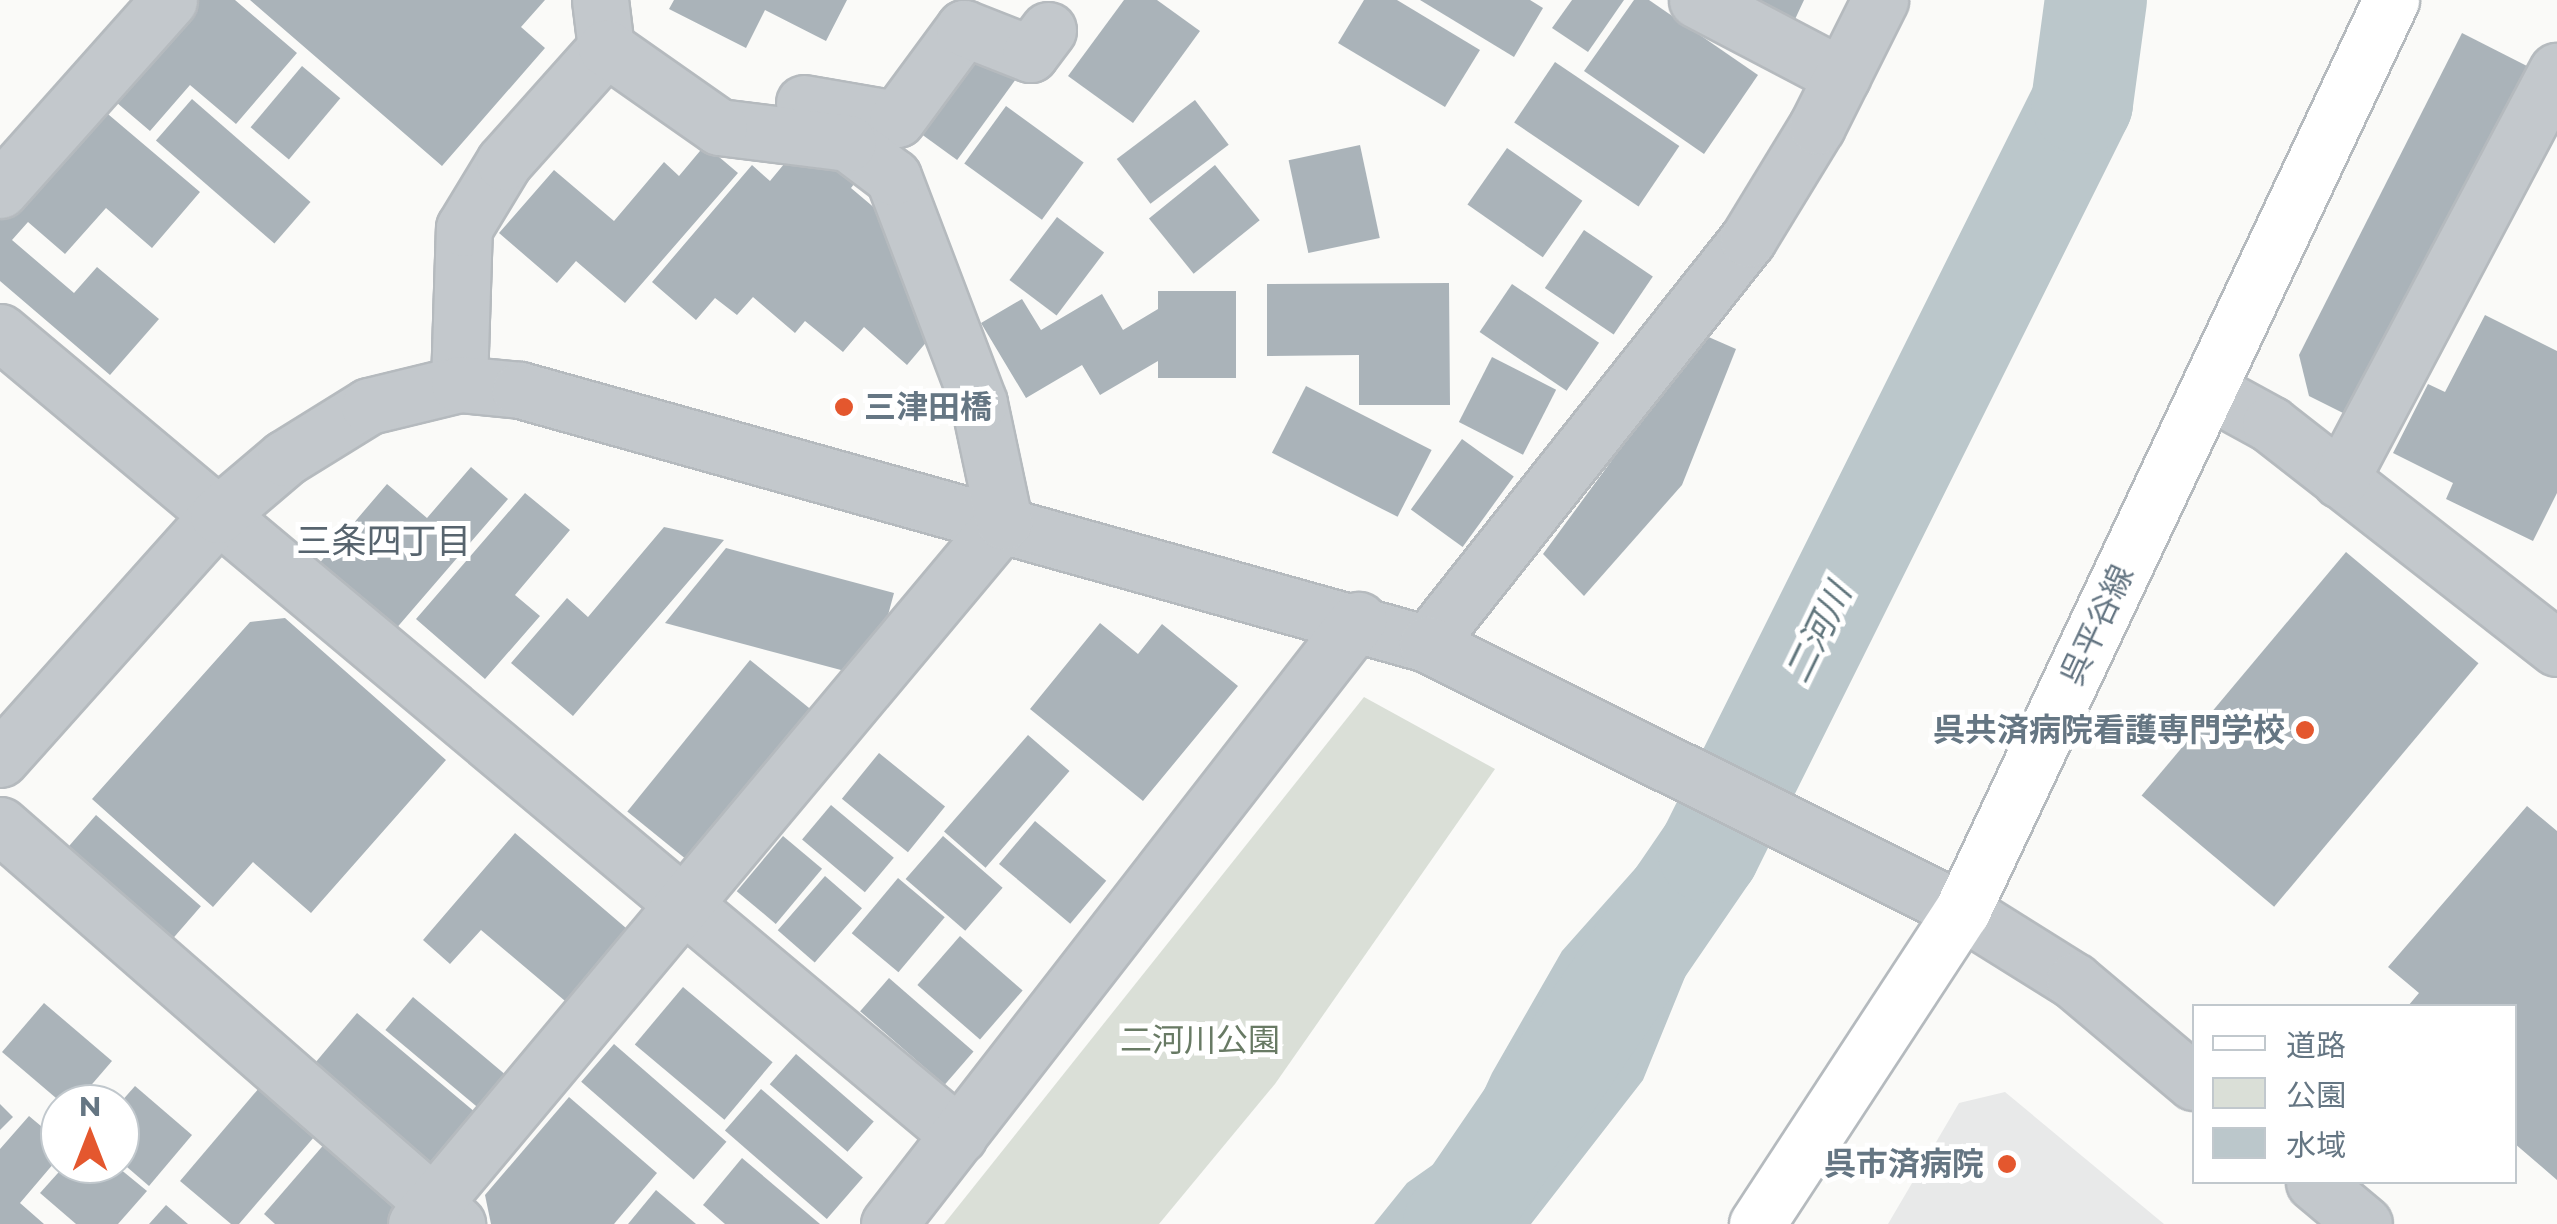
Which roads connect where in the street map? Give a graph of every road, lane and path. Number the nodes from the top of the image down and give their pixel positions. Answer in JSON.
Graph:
{"nodes":[{"id":1,"x":169,"y":0,"type":"edge"},
{"id":2,"x":1697,"y":0,"type":"edge"},
{"id":3,"x":1880,"y":0,"type":"edge"},
{"id":4,"x":2391,"y":0,"type":"edge"},
{"id":5,"x":1048,"y":30,"type":"dead end"},
{"id":6,"x":613,"y":39,"type":"edge"},
{"id":7,"x":2557,"y":71,"type":"edge"},
{"id":8,"x":1842,"y":76,"type":"junction"},
{"id":9,"x":0,"y":190,"type":"edge"},
{"id":10,"x":0,"y":332,"type":"edge"},
{"id":11,"x":459,"y":384,"type":"junction"},
{"id":12,"x":2208,"y":390,"type":"junction"},
{"id":13,"x":2340,"y":480,"type":"junction"},
{"id":14,"x":218,"y":515,"type":"junction"},
{"id":15,"x":1004,"y":521,"type":"junction"},
{"id":16,"x":1358,"y":620,"type":"junction"},
{"id":17,"x":1427,"y":644,"type":"junction"},
{"id":18,"x":2557,"y":648,"type":"edge"},
{"id":19,"x":0,"y":758,"type":"edge"},
{"id":20,"x":0,"y":825,"type":"edge"},
{"id":21,"x":680,"y":902,"type":"junction"},
{"id":22,"x":1962,"y":910,"type":"junction"},
{"id":23,"x":2192,"y":1080,"type":"edge"},
{"id":24,"x":959,"y":1135,"type":"junction"},
{"id":25,"x":2316,"y":1184,"type":"edge"},
{"id":26,"x":435,"y":1217,"type":"edge"},
{"id":27,"x":889,"y":1224,"type":"edge"},
{"id":28,"x":1757,"y":1224,"type":"edge"},
{"id":29,"x":2364,"y":1224,"type":"edge"}],
"edges":[{"from":1,"to":9,"type":"street"},
{"from":2,"to":8,"type":"street"},
{"from":3,"to":8,"type":"street"},
{"from":4,"to":12,"type":"main road","name":"呉平谷線"},
{"from":5,"to":6,"type":"street"},
{"from":6,"to":11,"type":"street"},
{"from":6,"to":15,"type":"street"},
{"from":7,"to":13,"type":"street"},
{"from":8,"to":17,"type":"street"},
{"from":10,"to":14,"type":"street"},
{"from":11,"to":14,"type":"street"},
{"from":11,"to":15,"type":"street"},
{"from":12,"to":13,"type":"street"},
{"from":12,"to":22,"type":"main road","name":"呉平谷線"},
{"from":13,"to":18,"type":"street"},
{"from":14,"to":19,"type":"street"},
{"from":14,"to":21,"type":"street"},
{"from":15,"to":16,"type":"street"},
{"from":15,"to":21,"type":"street"},
{"from":16,"to":17,"type":"street"},
{"from":16,"to":24,"type":"street"},
{"from":17,"to":22,"type":"street"},
{"from":20,"to":26,"type":"street"},
{"from":21,"to":24,"type":"street"},
{"from":21,"to":26,"type":"street"},
{"from":22,"to":23,"type":"street"},
{"from":22,"to":28,"type":"main road","name":"呉平谷線"},
{"from":24,"to":27,"type":"street"},
{"from":25,"to":29,"type":"street"}]}
